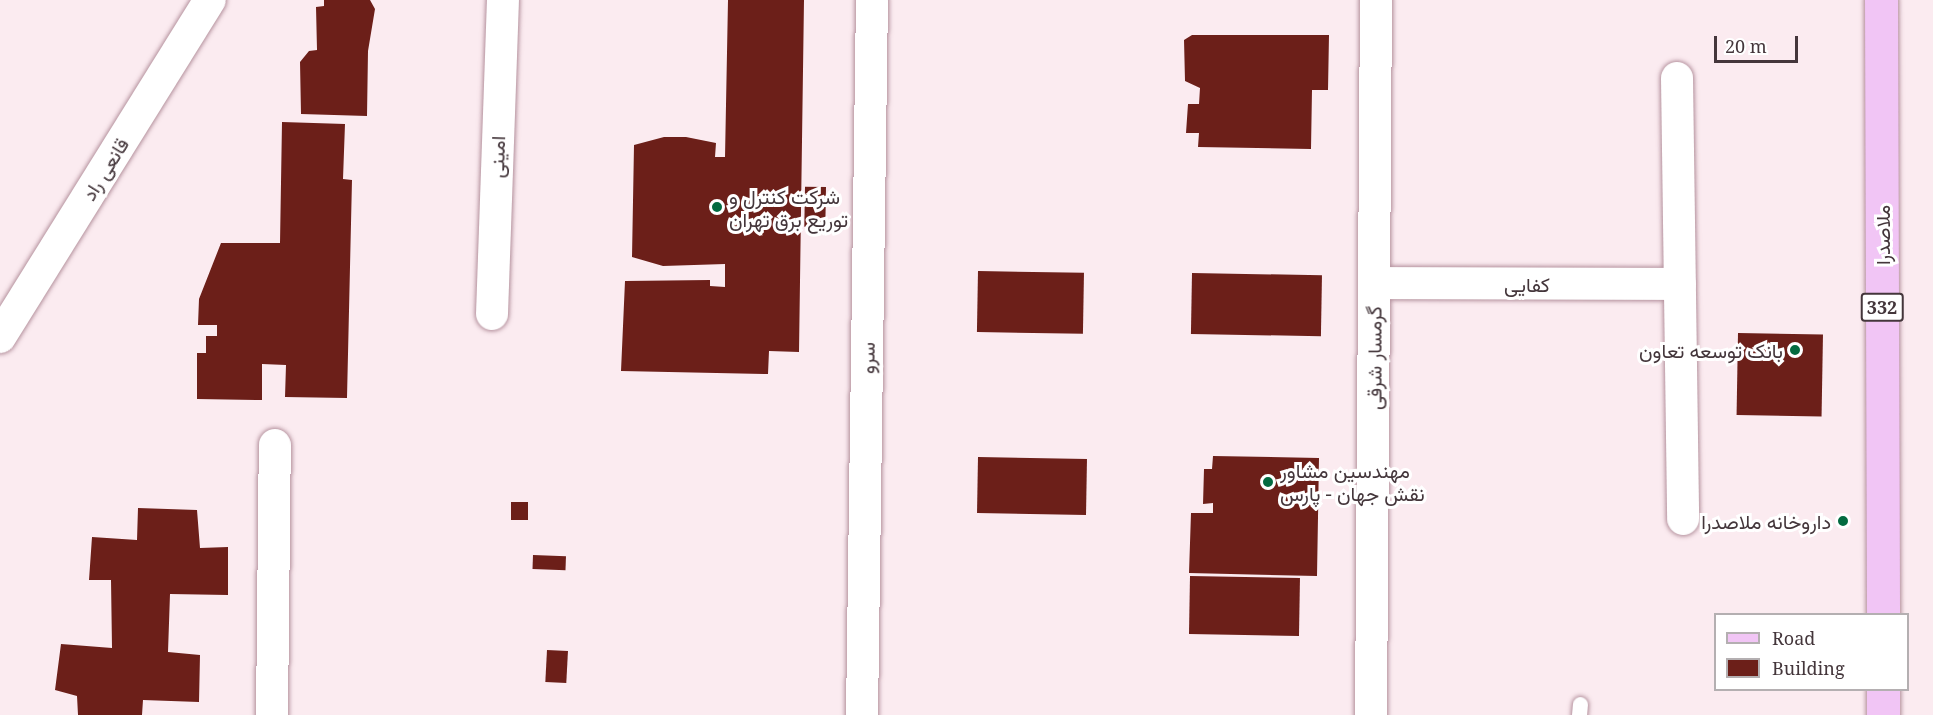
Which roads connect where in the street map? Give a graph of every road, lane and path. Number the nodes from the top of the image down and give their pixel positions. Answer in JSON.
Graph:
{"nodes":[{"id":1,"x":210,"y":0,"type":"edge"},
{"id":2,"x":502,"y":0,"type":"edge"},
{"id":3,"x":872,"y":0,"type":"edge"},
{"id":4,"x":1376,"y":0,"type":"edge"},
{"id":5,"x":1881,"y":0,"type":"edge"},
{"id":6,"x":1677,"y":78,"type":"dead end"},
{"id":7,"x":1374,"y":284,"type":"junction"},
{"id":8,"x":1680,"y":284,"type":"junction"},
{"id":9,"x":492,"y":314,"type":"dead end"},
{"id":10,"x":0,"y":337,"type":"edge"},
{"id":11,"x":275,"y":446,"type":"dead end"},
{"id":12,"x":1683,"y":519,"type":"dead end"},
{"id":13,"x":1883,"y":613,"type":"edge"},
{"id":14,"x":1883,"y":691,"type":"edge"},
{"id":15,"x":272,"y":715,"type":"edge"},
{"id":16,"x":862,"y":715,"type":"edge"},
{"id":17,"x":1371,"y":715,"type":"edge"},
{"id":18,"x":1884,"y":715,"type":"edge"}],
"edges":[{"from":1,"to":10,"type":"street","name":"قانعی‌ راد"},
{"from":2,"to":9,"type":"street","name":"امینی"},
{"from":3,"to":16,"type":"street","name":"سرو"},
{"from":4,"to":7,"type":"street","name":"گرمسار شرقی"},
{"from":5,"to":13,"type":"main road","name":"ملاصدرا","number":"332"},
{"from":6,"to":8,"type":"street"},
{"from":7,"to":8,"type":"street","name":"کفایی"},
{"from":7,"to":17,"type":"street","name":"گرمسار شرقی"},
{"from":8,"to":12,"type":"street"},
{"from":11,"to":15,"type":"street"},
{"from":14,"to":18,"type":"main road"}]}
